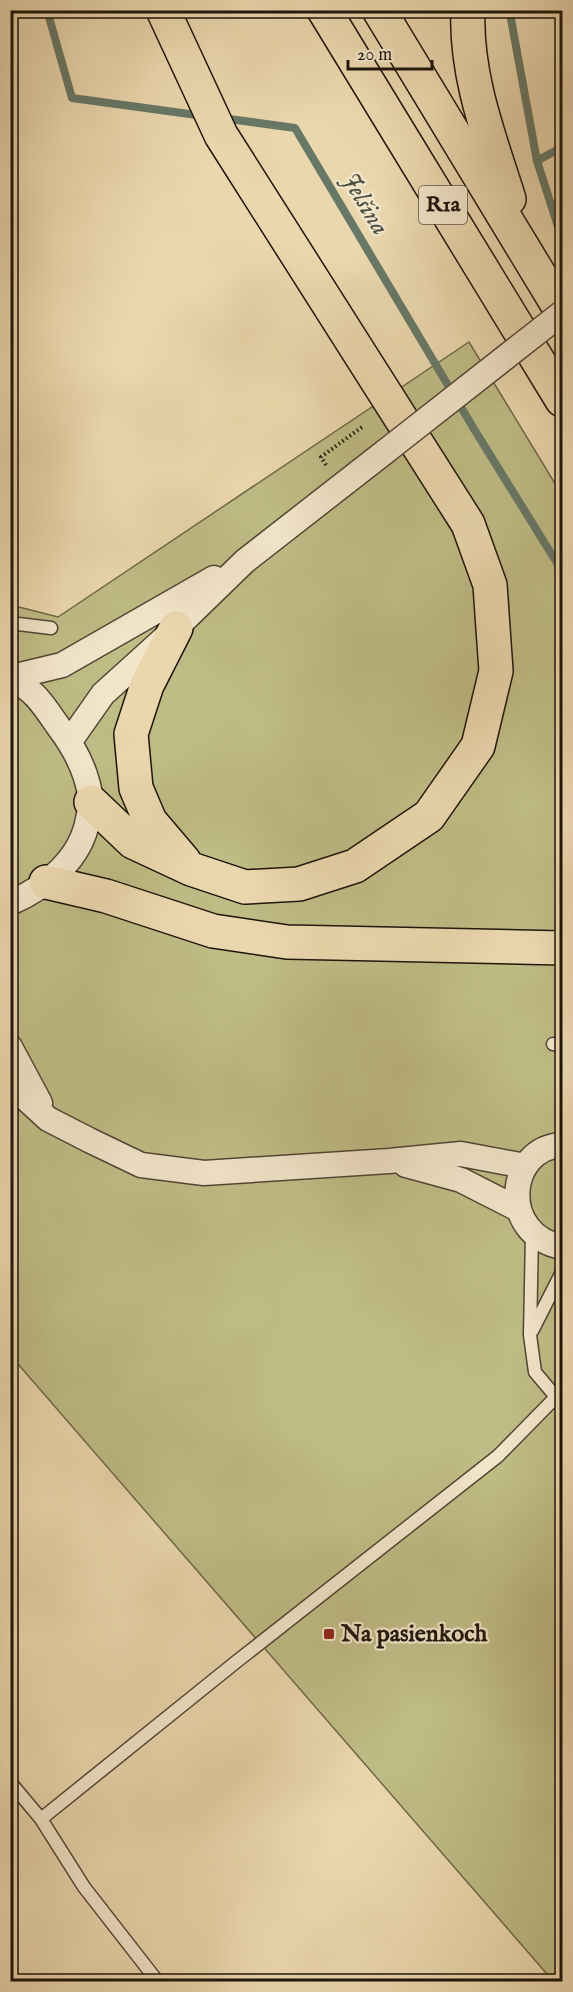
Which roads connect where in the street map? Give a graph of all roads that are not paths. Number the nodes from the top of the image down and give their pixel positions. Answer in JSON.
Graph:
{"nodes":[{"id":1,"x":163,"y":10,"type":"edge"},
{"id":2,"x":324,"y":10,"type":"edge"},
{"id":3,"x":379,"y":10,"type":"edge"},
{"id":4,"x":468,"y":10,"type":"edge"},
{"id":5,"x":524,"y":247,"type":"junction"},
{"id":6,"x":562,"y":313,"type":"edge"},
{"id":7,"x":562,"y":400,"type":"edge"},
{"id":8,"x":245,"y":561,"type":"junction"},
{"id":9,"x":10,"y":623,"type":"edge"},
{"id":10,"x":51,"y":628,"type":"dead end"},
{"id":11,"x":176,"y":628,"type":"junction"},
{"id":12,"x":11,"y":677,"type":"edge"},
{"id":13,"x":70,"y":741,"type":"junction"},
{"id":14,"x":91,"y":802,"type":"junction"},
{"id":15,"x":191,"y":869,"type":"junction"},
{"id":16,"x":46,"y":882,"type":"junction"},
{"id":17,"x":10,"y":903,"type":"edge"},
{"id":18,"x":562,"y":948,"type":"edge"},
{"id":19,"x":10,"y":1047,"type":"edge"},
{"id":20,"x":10,"y":1084,"type":"edge"},
{"id":21,"x":48,"y":1119,"type":"junction"},
{"id":22,"x":562,"y":1145,"type":"edge"},
{"id":23,"x":389,"y":1161,"type":"junction"},
{"id":24,"x":525,"y":1166,"type":"junction"},
{"id":25,"x":518,"y":1209,"type":"junction"},
{"id":26,"x":532,"y":1234,"type":"junction"},
{"id":27,"x":562,"y":1247,"type":"edge"},
{"id":28,"x":562,"y":1272,"type":"edge"},
{"id":29,"x":530,"y":1335,"type":"junction"},
{"id":30,"x":559,"y":1399,"type":"edge"},
{"id":31,"x":10,"y":1782,"type":"edge"},
{"id":32,"x":41,"y":1819,"type":"junction"},
{"id":33,"x":158,"y":1982,"type":"edge"}],
"edges":[{"from":1,"to":15,"type":"highway"},
{"from":2,"to":7,"type":"highway","number":"R1a"},
{"from":3,"to":5,"type":"highway","number":"R1a"},
{"from":4,"to":5,"type":"highway"},
{"from":5,"to":6,"type":"highway","number":"R1a"},
{"from":6,"to":8,"type":"street","bridge":true},
{"from":8,"to":11,"type":"street"},
{"from":8,"to":12,"type":"street"},
{"from":9,"to":10,"type":"lane"},
{"from":11,"to":13,"type":"street"},
{"from":11,"to":15,"type":"highway"},
{"from":12,"to":13,"type":"street"},
{"from":13,"to":14,"type":"street"},
{"from":14,"to":15,"type":"highway"},
{"from":14,"to":16,"type":"street"},
{"from":16,"to":17,"type":"street"},
{"from":16,"to":18,"type":"highway"},
{"from":19,"to":21,"type":"street"},
{"from":20,"to":21,"type":"street"},
{"from":21,"to":23,"type":"street"},
{"from":22,"to":24,"type":"street"},
{"from":23,"to":24,"type":"street"},
{"from":23,"to":25,"type":"street"},
{"from":24,"to":25,"type":"street"},
{"from":25,"to":26,"type":"street"},
{"from":26,"to":27,"type":"street"},
{"from":26,"to":29,"type":"lane"},
{"from":28,"to":29,"type":"lane"},
{"from":29,"to":30,"type":"lane"},
{"from":30,"to":32,"type":"lane"},
{"from":31,"to":32,"type":"lane"},
{"from":32,"to":33,"type":"lane"}]}
